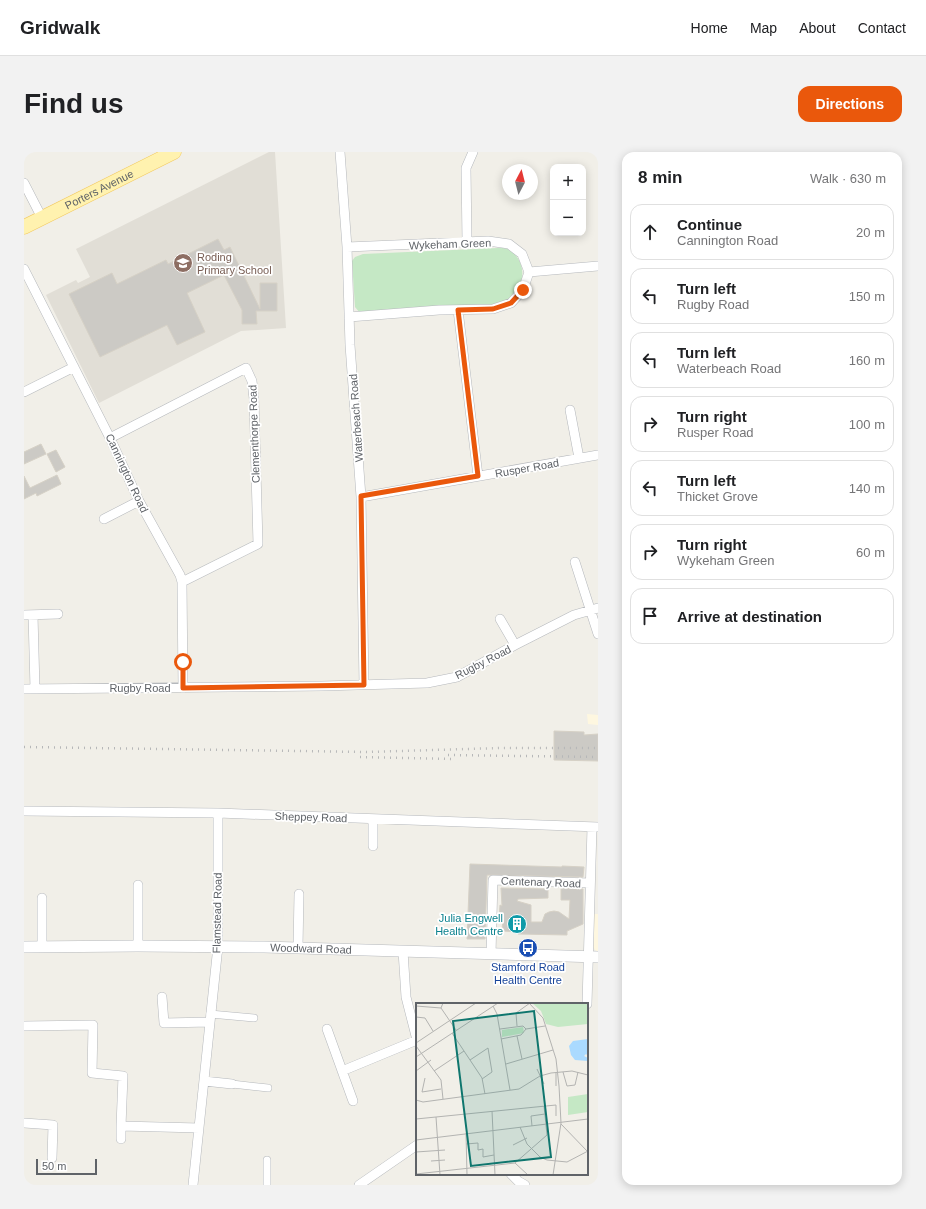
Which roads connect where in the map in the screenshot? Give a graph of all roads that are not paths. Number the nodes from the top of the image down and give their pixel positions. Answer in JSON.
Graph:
{"nodes":[{"id":1,"x":174,"y":152,"type":"edge"},
{"id":2,"x":340,"y":152,"type":"edge"},
{"id":3,"x":473,"y":152,"type":"edge"},
{"id":4,"x":24,"y":182,"type":"edge"},
{"id":5,"x":42,"y":218,"type":"junction"},
{"id":6,"x":24,"y":227,"type":"edge"},
{"id":7,"x":467,"y":242,"type":"junction"},
{"id":8,"x":347,"y":247,"type":"junction"},
{"id":9,"x":598,"y":266,"type":"edge"},
{"id":10,"x":24,"y":269,"type":"edge"},
{"id":11,"x":529,"y":272,"type":"junction"},
{"id":12,"x":458,"y":310,"type":"junction"},
{"id":13,"x":349,"y":317,"type":"junction"},
{"id":14,"x":74,"y":367,"type":"junction"},
{"id":15,"x":24,"y":392,"type":"edge"},
{"id":16,"x":570,"y":410,"type":"dead end"},
{"id":17,"x":110,"y":438,"type":"junction"},
{"id":18,"x":598,"y":455,"type":"edge"},
{"id":19,"x":579,"y":458,"type":"junction"},
{"id":20,"x":478,"y":476,"type":"junction"},
{"id":21,"x":361,"y":496,"type":"junction"},
{"id":22,"x":139,"y":501,"type":"junction"},
{"id":23,"x":104,"y":519,"type":"dead end"},
{"id":24,"x":575,"y":562,"type":"dead end"},
{"id":25,"x":182,"y":582,"type":"junction"},
{"id":26,"x":594,"y":609,"type":"edge"},
{"id":27,"x":58,"y":614,"type":"dead end"},
{"id":28,"x":28,"y":615,"type":"edge"},
{"id":29,"x":500,"y":619,"type":"dead end"},
{"id":30,"x":598,"y":634,"type":"edge"},
{"id":31,"x":515,"y":645,"type":"junction"},
{"id":32,"x":364,"y":685,"type":"junction"},
{"id":33,"x":183,"y":688,"type":"junction"},
{"id":34,"x":24,"y":689,"type":"edge"},
{"id":35,"x":36,"y":689,"type":"junction"},
{"id":36,"x":24,"y":811,"type":"edge"},
{"id":37,"x":218,"y":813,"type":"junction"},
{"id":38,"x":373,"y":819,"type":"junction"},
{"id":39,"x":595,"y":827,"type":"edge"},
{"id":40,"x":373,"y":846,"type":"dead end"},
{"id":41,"x":590,"y":883,"type":"junction"},
{"id":42,"x":138,"y":885,"type":"dead end"},
{"id":43,"x":299,"y":894,"type":"dead end"},
{"id":44,"x":42,"y":898,"type":"dead end"},
{"id":45,"x":138,"y":946,"type":"junction"},
{"id":46,"x":218,"y":946,"type":"junction"},
{"id":47,"x":24,"y":947,"type":"edge"},
{"id":48,"x":42,"y":947,"type":"junction"},
{"id":49,"x":298,"y":947,"type":"junction"},
{"id":50,"x":403,"y":951,"type":"junction"},
{"id":51,"x":491,"y":954,"type":"junction"},
{"id":52,"x":593,"y":956,"type":"edge"},
{"id":53,"x":162,"y":997,"type":"dead end"},
{"id":54,"x":587,"y":1003,"type":"edge"},
{"id":55,"x":210,"y":1018,"type":"junction"},
{"id":56,"x":254,"y":1018,"type":"dead end"},
{"id":57,"x":24,"y":1026,"type":"edge"},
{"id":58,"x":327,"y":1029,"type":"dead end"},
{"id":59,"x":416,"y":1036,"type":"edge"},
{"id":60,"x":416,"y":1040,"type":"edge"},
{"id":61,"x":342,"y":1071,"type":"junction"},
{"id":62,"x":204,"y":1081,"type":"junction"},
{"id":63,"x":232,"y":1084,"type":"joint"},
{"id":64,"x":268,"y":1088,"type":"dead end"},
{"id":65,"x":353,"y":1101,"type":"dead end"},
{"id":66,"x":24,"y":1123,"type":"edge"},
{"id":67,"x":121,"y":1126,"type":"junction"},
{"id":68,"x":199,"y":1128,"type":"junction"},
{"id":69,"x":121,"y":1139,"type":"dead end"},
{"id":70,"x":416,"y":1146,"type":"edge"},
{"id":71,"x":52,"y":1158,"type":"dead end"},
{"id":72,"x":267,"y":1160,"type":"dead end"},
{"id":73,"x":193,"y":1185,"type":"edge"},
{"id":74,"x":267,"y":1185,"type":"edge"},
{"id":75,"x":359,"y":1185,"type":"edge"}],
"edges":[{"from":1,"to":5,"type":"main road","name":"Porters Avenue"},
{"from":2,"to":8,"type":"street","name":"Waterbeach Road"},
{"from":3,"to":7,"type":"street"},
{"from":4,"to":5,"type":"street"},
{"from":5,"to":6,"type":"main road","name":"Porters Avenue"},
{"from":7,"to":8,"type":"street","name":"Wykeham Green"},
{"from":7,"to":11,"type":"street","name":"Wykeham Green"},
{"from":8,"to":13,"type":"street","name":"Waterbeach Road"},
{"from":9,"to":11,"type":"street"},
{"from":10,"to":14,"type":"street","name":"Cannington Road"},
{"from":11,"to":12,"type":"street"},
{"from":12,"to":13,"type":"street"},
{"from":12,"to":20,"type":"street"},
{"from":13,"to":21,"type":"street","name":"Waterbeach Road"},
{"from":14,"to":15,"type":"street"},
{"from":14,"to":17,"type":"street","name":"Cannington Road"},
{"from":16,"to":19,"type":"street"},
{"from":17,"to":22,"type":"street","name":"Cannington Road"},
{"from":17,"to":25,"type":"street","name":"Clementhorpe Road"},
{"from":18,"to":19,"type":"street","name":"Rusper Road"},
{"from":19,"to":20,"type":"street","name":"Rusper Road"},
{"from":20,"to":21,"type":"street","name":"Rusper Road"},
{"from":21,"to":32,"type":"street","name":"Waterbeach Road"},
{"from":22,"to":23,"type":"street"},
{"from":22,"to":25,"type":"street","name":"Cannington Road"},
{"from":24,"to":26,"type":"street"},
{"from":25,"to":33,"type":"street","name":"Cannington Road"},
{"from":26,"to":30,"type":"street"},
{"from":26,"to":31,"type":"street","name":"Rugby Road"},
{"from":27,"to":28,"type":"street"},
{"from":28,"to":35,"type":"street"},
{"from":29,"to":31,"type":"street"},
{"from":31,"to":32,"type":"street","name":"Rugby Road"},
{"from":32,"to":33,"type":"street","name":"Rugby Road"},
{"from":33,"to":35,"type":"street","name":"Rugby Road"},
{"from":34,"to":35,"type":"street","name":"Rugby Road"},
{"from":36,"to":37,"type":"street","name":"Sheppey Road"},
{"from":37,"to":38,"type":"street","name":"Sheppey Road"},
{"from":37,"to":46,"type":"street","name":"Flamstead Road"},
{"from":38,"to":39,"type":"street","name":"Sheppey Road"},
{"from":38,"to":40,"type":"street"},
{"from":39,"to":41,"type":"street"},
{"from":41,"to":51,"type":"street","name":"Centenary Road"},
{"from":41,"to":52,"type":"street"},
{"from":42,"to":45,"type":"street"},
{"from":43,"to":49,"type":"street"},
{"from":44,"to":48,"type":"street"},
{"from":45,"to":46,"type":"street","name":"Woodward Road"},
{"from":45,"to":48,"type":"street","name":"Woodward Road"},
{"from":46,"to":49,"type":"street","name":"Woodward Road"},
{"from":46,"to":55,"type":"street","name":"Flamstead Road"},
{"from":47,"to":48,"type":"street","name":"Woodward Road"},
{"from":49,"to":50,"type":"street","name":"Woodward Road"},
{"from":50,"to":51,"type":"street","name":"Woodward Road"},
{"from":50,"to":59,"type":"street"},
{"from":51,"to":52,"type":"street","name":"Woodward Road"},
{"from":52,"to":54,"type":"street"},
{"from":53,"to":55,"type":"street"},
{"from":55,"to":56,"type":"street"},
{"from":55,"to":62,"type":"street","name":"Flamstead Road"},
{"from":57,"to":67,"type":"street"},
{"from":58,"to":61,"type":"street"},
{"from":60,"to":61,"type":"street"},
{"from":61,"to":65,"type":"street"},
{"from":62,"to":63,"type":"street"},
{"from":62,"to":68,"type":"street","name":"Flamstead Road"},
{"from":63,"to":64,"type":"street"},
{"from":66,"to":71,"type":"street"},
{"from":67,"to":68,"type":"street"},
{"from":67,"to":69,"type":"street"},
{"from":68,"to":73,"type":"street","name":"Flamstead Road"},
{"from":70,"to":75,"type":"street"},
{"from":72,"to":74,"type":"street"}]}
